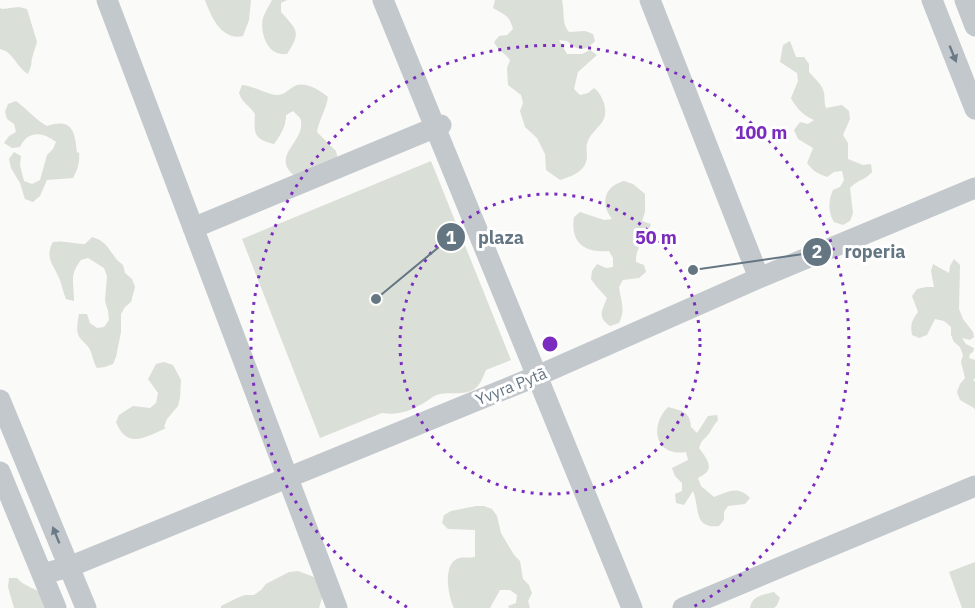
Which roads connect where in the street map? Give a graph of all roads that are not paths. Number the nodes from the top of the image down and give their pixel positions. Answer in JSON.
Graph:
{"nodes":[{"id":1,"x":107,"y":0,"type":"edge"},
{"id":2,"x":383,"y":0,"type":"edge"},
{"id":3,"x":650,"y":0,"type":"edge"},
{"id":4,"x":932,"y":0,"type":"edge"},
{"id":5,"x":965,"y":0,"type":"edge"},
{"id":6,"x":975,"y":26,"type":"edge"},
{"id":7,"x":975,"y":109,"type":"edge"},
{"id":8,"x":438,"y":127,"type":"junction"},
{"id":9,"x":975,"y":188,"type":"edge"},
{"id":10,"x":193,"y":228,"type":"junction"},
{"id":11,"x":759,"y":278,"type":"junction"},
{"id":12,"x":537,"y":376,"type":"junction"},
{"id":13,"x":0,"y":400,"type":"edge"},
{"id":14,"x":0,"y":472,"type":"edge"},
{"id":15,"x":288,"y":477,"type":"junction"},
{"id":16,"x":975,"y":486,"type":"edge"},
{"id":17,"x":69,"y":567,"type":"junction"},
{"id":18,"x":42,"y":574,"type":"junction"},
{"id":19,"x":56,"y":608,"type":"edge"},
{"id":20,"x":86,"y":608,"type":"edge"},
{"id":21,"x":337,"y":608,"type":"edge"},
{"id":22,"x":632,"y":608,"type":"edge"},
{"id":23,"x":683,"y":608,"type":"edge"}],
"edges":[{"from":1,"to":10,"type":"street"},
{"from":2,"to":8,"type":"street"},
{"from":3,"to":11,"type":"street"},
{"from":4,"to":7,"type":"street","one_way":true},
{"from":5,"to":6,"type":"street"},
{"from":8,"to":10,"type":"street"},
{"from":8,"to":12,"type":"street"},
{"from":9,"to":11,"type":"street","name":"Yvyra Pytã"},
{"from":10,"to":15,"type":"street"},
{"from":11,"to":12,"type":"street","name":"Yvyra Pytã"},
{"from":12,"to":15,"type":"street","name":"Yvyra Pytã"},
{"from":12,"to":22,"type":"street"},
{"from":17,"to":13,"type":"street","one_way":true},
{"from":14,"to":18,"type":"street"},
{"from":15,"to":17,"type":"street","name":"Yvyra Pytã"},
{"from":15,"to":21,"type":"street"},
{"from":16,"to":23,"type":"street"},
{"from":17,"to":18,"type":"street","name":"Yvyra Pytã"},
{"from":17,"to":20,"type":"street"},
{"from":18,"to":19,"type":"street"}]}
